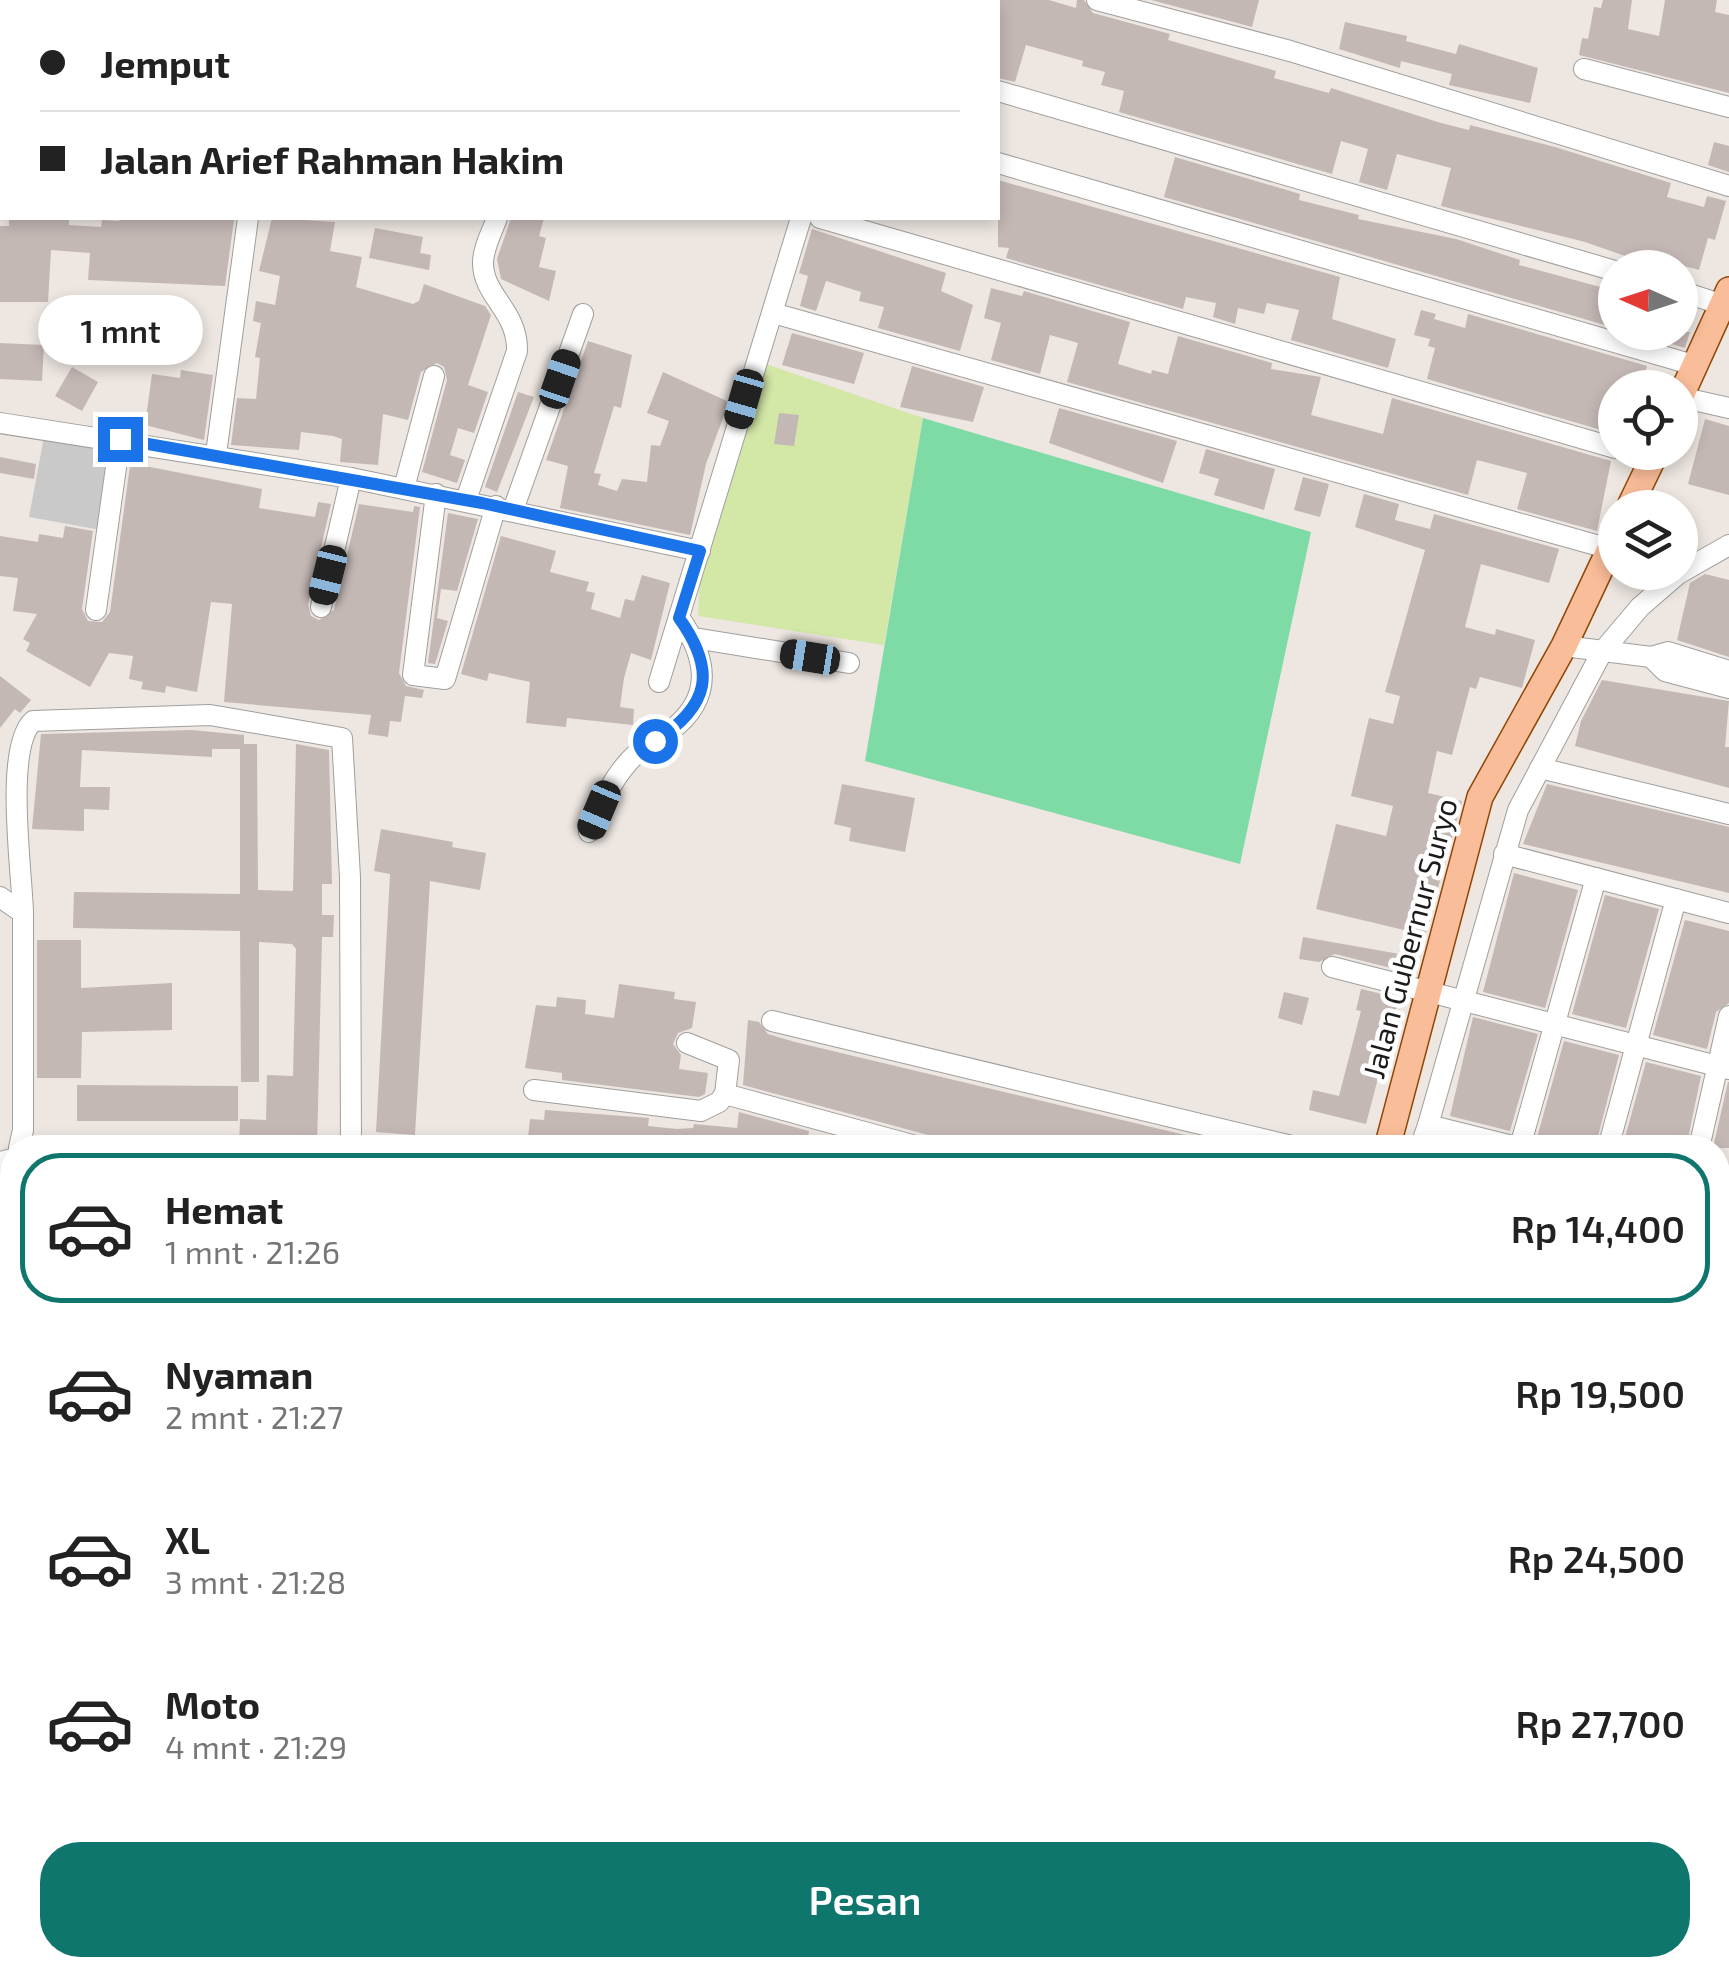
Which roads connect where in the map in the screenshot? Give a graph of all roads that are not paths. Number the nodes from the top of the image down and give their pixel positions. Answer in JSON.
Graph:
{"nodes":[{"id":1,"x":1097,"y":0,"type":"edge"},
{"id":2,"x":1584,"y":69,"type":"dead end"},
{"id":3,"x":1000,"y":92,"type":"edge"},
{"id":4,"x":1729,"y":107,"type":"edge"},
{"id":5,"x":1000,"y":165,"type":"edge"},
{"id":6,"x":1729,"y":186,"type":"edge"},
{"id":7,"x":248,"y":220,"type":"edge"},
{"id":8,"x":496,"y":220,"type":"edge"},
{"id":9,"x":800,"y":220,"type":"edge"},
{"id":10,"x":827,"y":220,"type":"edge"},
{"id":11,"x":1598,"y":265,"type":"edge"},
{"id":12,"x":1698,"y":294,"type":"edge"},
{"id":13,"x":1726,"y":297,"type":"edge"},
{"id":14,"x":773,"y":312,"type":"junction"},
{"id":15,"x":583,"y":314,"type":"dead end"},
{"id":16,"x":1719,"y":340,"type":"edge"},
{"id":17,"x":1697,"y":366,"type":"junction"},
{"id":18,"x":1695,"y":370,"type":"edge"},
{"id":19,"x":434,"y":376,"type":"dead end"},
{"id":20,"x":1698,"y":401,"type":"edge"},
{"id":21,"x":1729,"y":408,"type":"edge"},
{"id":22,"x":0,"y":423,"type":"edge"},
{"id":23,"x":120,"y":439,"type":"junction"},
{"id":24,"x":1598,"y":443,"type":"edge"},
{"id":25,"x":216,"y":454,"type":"junction"},
{"id":26,"x":351,"y":478,"type":"junction"},
{"id":27,"x":404,"y":488,"type":"junction"},
{"id":28,"x":436,"y":494,"type":"junction"},
{"id":29,"x":491,"y":505,"type":"junction"},
{"id":30,"x":1598,"y":539,"type":"edge"},
{"id":31,"x":1729,"y":544,"type":"edge"},
{"id":32,"x":700,"y":551,"type":"junction"},
{"id":33,"x":1598,"y":573,"type":"edge"},
{"id":34,"x":321,"y":607,"type":"dead end"},
{"id":35,"x":96,"y":610,"type":"dead end"},
{"id":36,"x":679,"y":618,"type":"junction"},
{"id":37,"x":694,"y":638,"type":"junction"},
{"id":38,"x":1564,"y":646,"type":"junction"},
{"id":39,"x":1602,"y":652,"type":"junction"},
{"id":40,"x":1651,"y":657,"type":"junction"},
{"id":41,"x":849,"y":663,"type":"dead end"},
{"id":42,"x":1729,"y":670,"type":"edge"},
{"id":43,"x":658,"y":682,"type":"dead end"},
{"id":44,"x":1729,"y":688,"type":"edge"},
{"id":45,"x":10,"y":742,"type":"edge"},
{"id":46,"x":1540,"y":768,"type":"junction"},
{"id":47,"x":1729,"y":814,"type":"edge"},
{"id":48,"x":589,"y":832,"type":"dead end"},
{"id":49,"x":21,"y":841,"type":"junction"},
{"id":50,"x":1504,"y":854,"type":"junction"},
{"id":51,"x":0,"y":856,"type":"edge"},
{"id":52,"x":1596,"y":878,"type":"junction"},
{"id":53,"x":0,"y":897,"type":"edge"},
{"id":54,"x":1676,"y":899,"type":"junction"},
{"id":55,"x":24,"y":912,"type":"junction"},
{"id":56,"x":1729,"y":913,"type":"edge"},
{"id":57,"x":1332,"y":967,"type":"dead end"},
{"id":58,"x":1426,"y":991,"type":"junction"},
{"id":59,"x":1464,"y":998,"type":"junction"},
{"id":60,"x":1729,"y":1016,"type":"edge"},
{"id":61,"x":772,"y":1021,"type":"dead end"},
{"id":62,"x":1555,"y":1024,"type":"junction"},
{"id":63,"x":687,"y":1043,"type":"dead end"},
{"id":64,"x":1637,"y":1044,"type":"junction"},
{"id":65,"x":1722,"y":1066,"type":"edge"},
{"id":66,"x":534,"y":1090,"type":"dead end"},
{"id":67,"x":724,"y":1094,"type":"junction"},
{"id":68,"x":1428,"y":1125,"type":"junction"},
{"id":69,"x":22,"y":1135,"type":"edge"},
{"id":70,"x":351,"y":1135,"type":"edge"},
{"id":71,"x":874,"y":1135,"type":"edge"},
{"id":72,"x":1246,"y":1135,"type":"edge"},
{"id":73,"x":1390,"y":1135,"type":"edge"},
{"id":74,"x":1425,"y":1135,"type":"edge"},
{"id":75,"x":1468,"y":1135,"type":"edge"},
{"id":76,"x":1523,"y":1135,"type":"edge"},
{"id":77,"x":1612,"y":1135,"type":"edge"},
{"id":78,"x":1702,"y":1135,"type":"edge"}],
"edges":[{"from":1,"to":6,"type":"street"},
{"from":2,"to":4,"type":"street"},
{"from":3,"to":11,"type":"street"},
{"from":5,"to":17,"type":"street"},
{"from":7,"to":25,"type":"street"},
{"from":8,"to":29,"type":"street"},
{"from":9,"to":14,"type":"street"},
{"from":10,"to":24,"type":"street"},
{"from":12,"to":13,"type":"street"},
{"from":13,"to":16,"type":"main road"},
{"from":14,"to":30,"type":"street"},
{"from":14,"to":32,"type":"street"},
{"from":15,"to":29,"type":"street"},
{"from":16,"to":17,"type":"main road"},
{"from":17,"to":18,"type":"main road"},
{"from":19,"to":27,"type":"street"},
{"from":20,"to":21,"type":"street"},
{"from":22,"to":23,"type":"street"},
{"from":23,"to":25,"type":"street"},
{"from":23,"to":35,"type":"street"},
{"from":25,"to":26,"type":"street"},
{"from":26,"to":27,"type":"street"},
{"from":26,"to":34,"type":"street"},
{"from":27,"to":28,"type":"street"},
{"from":28,"to":29,"type":"street"},
{"from":28,"to":29,"type":"street"},
{"from":29,"to":32,"type":"street"},
{"from":31,"to":39,"type":"street"},
{"from":32,"to":36,"type":"street"},
{"from":33,"to":38,"type":"main road","name":"Jalan Gubernur Suryo"},
{"from":36,"to":37,"type":"street"},
{"from":36,"to":43,"type":"street"},
{"from":37,"to":41,"type":"street"},
{"from":37,"to":48,"type":"street"},
{"from":38,"to":39,"type":"street"},
{"from":38,"to":58,"type":"main road","name":"Jalan Gubernur Suryo"},
{"from":39,"to":40,"type":"street"},
{"from":39,"to":46,"type":"street"},
{"from":40,"to":42,"type":"street"},
{"from":40,"to":44,"type":"street"},
{"from":45,"to":49,"type":"street"},
{"from":45,"to":70,"type":"street"},
{"from":46,"to":47,"type":"street"},
{"from":46,"to":50,"type":"street"},
{"from":49,"to":51,"type":"street"},
{"from":49,"to":55,"type":"street"},
{"from":50,"to":52,"type":"street"},
{"from":50,"to":59,"type":"street"},
{"from":52,"to":54,"type":"street"},
{"from":52,"to":62,"type":"street"},
{"from":53,"to":55,"type":"street"},
{"from":54,"to":56,"type":"street"},
{"from":54,"to":64,"type":"street"},
{"from":55,"to":69,"type":"street"},
{"from":57,"to":58,"type":"street"},
{"from":58,"to":59,"type":"street"},
{"from":58,"to":73,"type":"main road","name":"Jalan Gubernur Suryo"},
{"from":59,"to":62,"type":"street"},
{"from":59,"to":68,"type":"street"},
{"from":60,"to":65,"type":"street"},
{"from":61,"to":72,"type":"street"},
{"from":62,"to":64,"type":"street"},
{"from":62,"to":76,"type":"street"},
{"from":63,"to":67,"type":"street"},
{"from":64,"to":65,"type":"street"},
{"from":64,"to":77,"type":"street"},
{"from":65,"to":78,"type":"street"},
{"from":66,"to":67,"type":"street"},
{"from":67,"to":71,"type":"street"},
{"from":68,"to":74,"type":"street"},
{"from":68,"to":75,"type":"street"}]}
